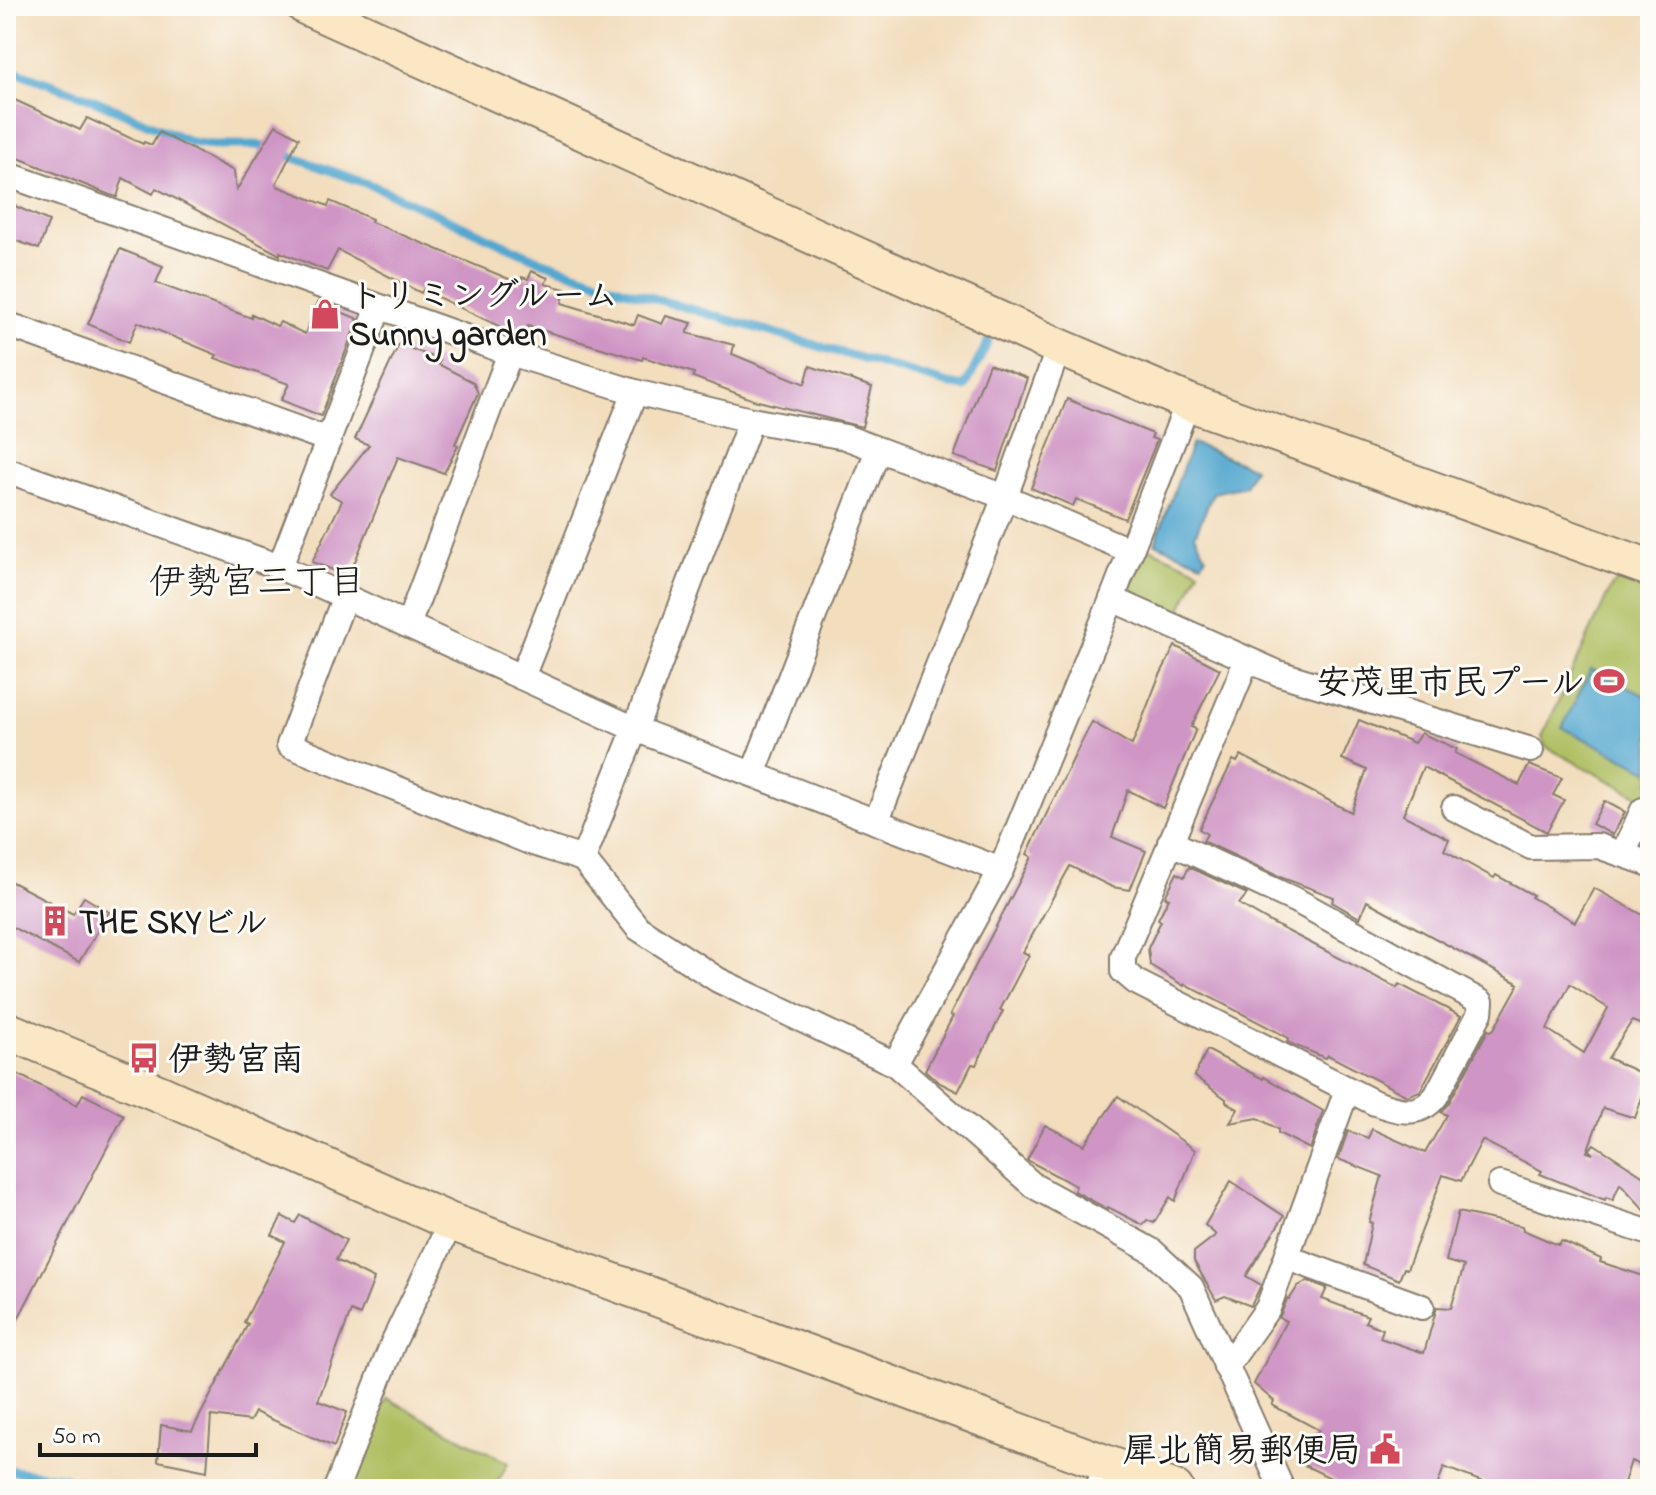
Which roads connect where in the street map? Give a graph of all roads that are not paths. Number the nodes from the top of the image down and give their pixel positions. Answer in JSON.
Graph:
{"nodes":[{"id":1,"x":305,"y":6,"type":"edge"},
{"id":2,"x":6,"y":174,"type":"edge"},
{"id":3,"x":379,"y":307,"type":"junction"},
{"id":4,"x":6,"y":324,"type":"edge"},
{"id":5,"x":1059,"y":347,"type":"junction"},
{"id":6,"x":510,"y":353,"type":"junction"},
{"id":7,"x":635,"y":392,"type":"junction"},
{"id":8,"x":1188,"y":402,"type":"junction"},
{"id":9,"x":751,"y":420,"type":"junction"},
{"id":10,"x":329,"y":440,"type":"junction"},
{"id":11,"x":878,"y":450,"type":"junction"},
{"id":12,"x":6,"y":470,"type":"edge"},
{"id":13,"x":1005,"y":497,"type":"junction"},
{"id":14,"x":1131,"y":551,"type":"junction"},
{"id":15,"x":280,"y":567,"type":"junction"},
{"id":16,"x":1650,"y":568,"type":"edge"},
{"id":17,"x":345,"y":596,"type":"junction"},
{"id":18,"x":1112,"y":599,"type":"junction"},
{"id":19,"x":408,"y":625,"type":"junction"},
{"id":20,"x":1245,"y":660,"type":"junction"},
{"id":21,"x":522,"y":677,"type":"junction"},
{"id":22,"x":635,"y":729,"type":"junction"},
{"id":23,"x":1531,"y":750,"type":"dead end"},
{"id":24,"x":753,"y":774,"type":"junction"},
{"id":25,"x":1454,"y":808,"type":"dead end"},
{"id":26,"x":1643,"y":810,"type":"dead end"},
{"id":27,"x":876,"y":822,"type":"junction"},
{"id":28,"x":1170,"y":842,"type":"junction"},
{"id":29,"x":1623,"y":854,"type":"junction"},
{"id":30,"x":583,"y":859,"type":"junction"},
{"id":31,"x":1650,"y":864,"type":"edge"},
{"id":32,"x":1001,"y":870,"type":"junction"},
{"id":33,"x":6,"y":1030,"type":"edge"},
{"id":34,"x":895,"y":1064,"type":"junction"},
{"id":35,"x":1347,"y":1090,"type":"junction"},
{"id":36,"x":1500,"y":1184,"type":"dead end"},
{"id":37,"x":451,"y":1222,"type":"junction"},
{"id":38,"x":1650,"y":1233,"type":"edge"},
{"id":39,"x":1288,"y":1258,"type":"junction"},
{"id":40,"x":1422,"y":1307,"type":"dead end"},
{"id":41,"x":1226,"y":1367,"type":"junction"},
{"id":42,"x":1104,"y":1476,"type":"edge"},
{"id":43,"x":336,"y":1489,"type":"edge"},
{"id":44,"x":1175,"y":1489,"type":"edge"},
{"id":45,"x":1282,"y":1489,"type":"edge"}],
"edges":[{"from":1,"to":5,"type":"street"},
{"from":2,"to":3,"type":"street"},
{"from":3,"to":6,"type":"street"},
{"from":3,"to":10,"type":"street"},
{"from":4,"to":10,"type":"street"},
{"from":5,"to":8,"type":"street"},
{"from":5,"to":13,"type":"street"},
{"from":6,"to":7,"type":"street"},
{"from":6,"to":19,"type":"street"},
{"from":7,"to":9,"type":"street"},
{"from":7,"to":21,"type":"street"},
{"from":8,"to":14,"type":"street"},
{"from":8,"to":16,"type":"street"},
{"from":9,"to":11,"type":"street"},
{"from":9,"to":22,"type":"street"},
{"from":10,"to":15,"type":"street"},
{"from":11,"to":13,"type":"street"},
{"from":11,"to":24,"type":"street"},
{"from":12,"to":15,"type":"street"},
{"from":13,"to":14,"type":"street"},
{"from":13,"to":27,"type":"street"},
{"from":14,"to":18,"type":"street"},
{"from":15,"to":17,"type":"street"},
{"from":17,"to":19,"type":"street"},
{"from":17,"to":30,"type":"street"},
{"from":18,"to":20,"type":"street"},
{"from":18,"to":32,"type":"street"},
{"from":19,"to":21,"type":"street"},
{"from":20,"to":23,"type":"street"},
{"from":20,"to":28,"type":"street"},
{"from":21,"to":22,"type":"street"},
{"from":22,"to":24,"type":"street"},
{"from":22,"to":30,"type":"street"},
{"from":24,"to":27,"type":"street"},
{"from":25,"to":29,"type":"street"},
{"from":26,"to":29,"type":"street"},
{"from":27,"to":32,"type":"street"},
{"from":28,"to":35,"type":"street"},
{"from":28,"to":35,"type":"street"},
{"from":29,"to":31,"type":"street"},
{"from":30,"to":34,"type":"street"},
{"from":32,"to":34,"type":"street"},
{"from":33,"to":37,"type":"street"},
{"from":34,"to":41,"type":"street"},
{"from":35,"to":39,"type":"street"},
{"from":36,"to":38,"type":"street"},
{"from":37,"to":42,"type":"street"},
{"from":37,"to":43,"type":"street"},
{"from":39,"to":40,"type":"street"},
{"from":39,"to":41,"type":"street"},
{"from":41,"to":45,"type":"street"},
{"from":42,"to":44,"type":"street"}]}
